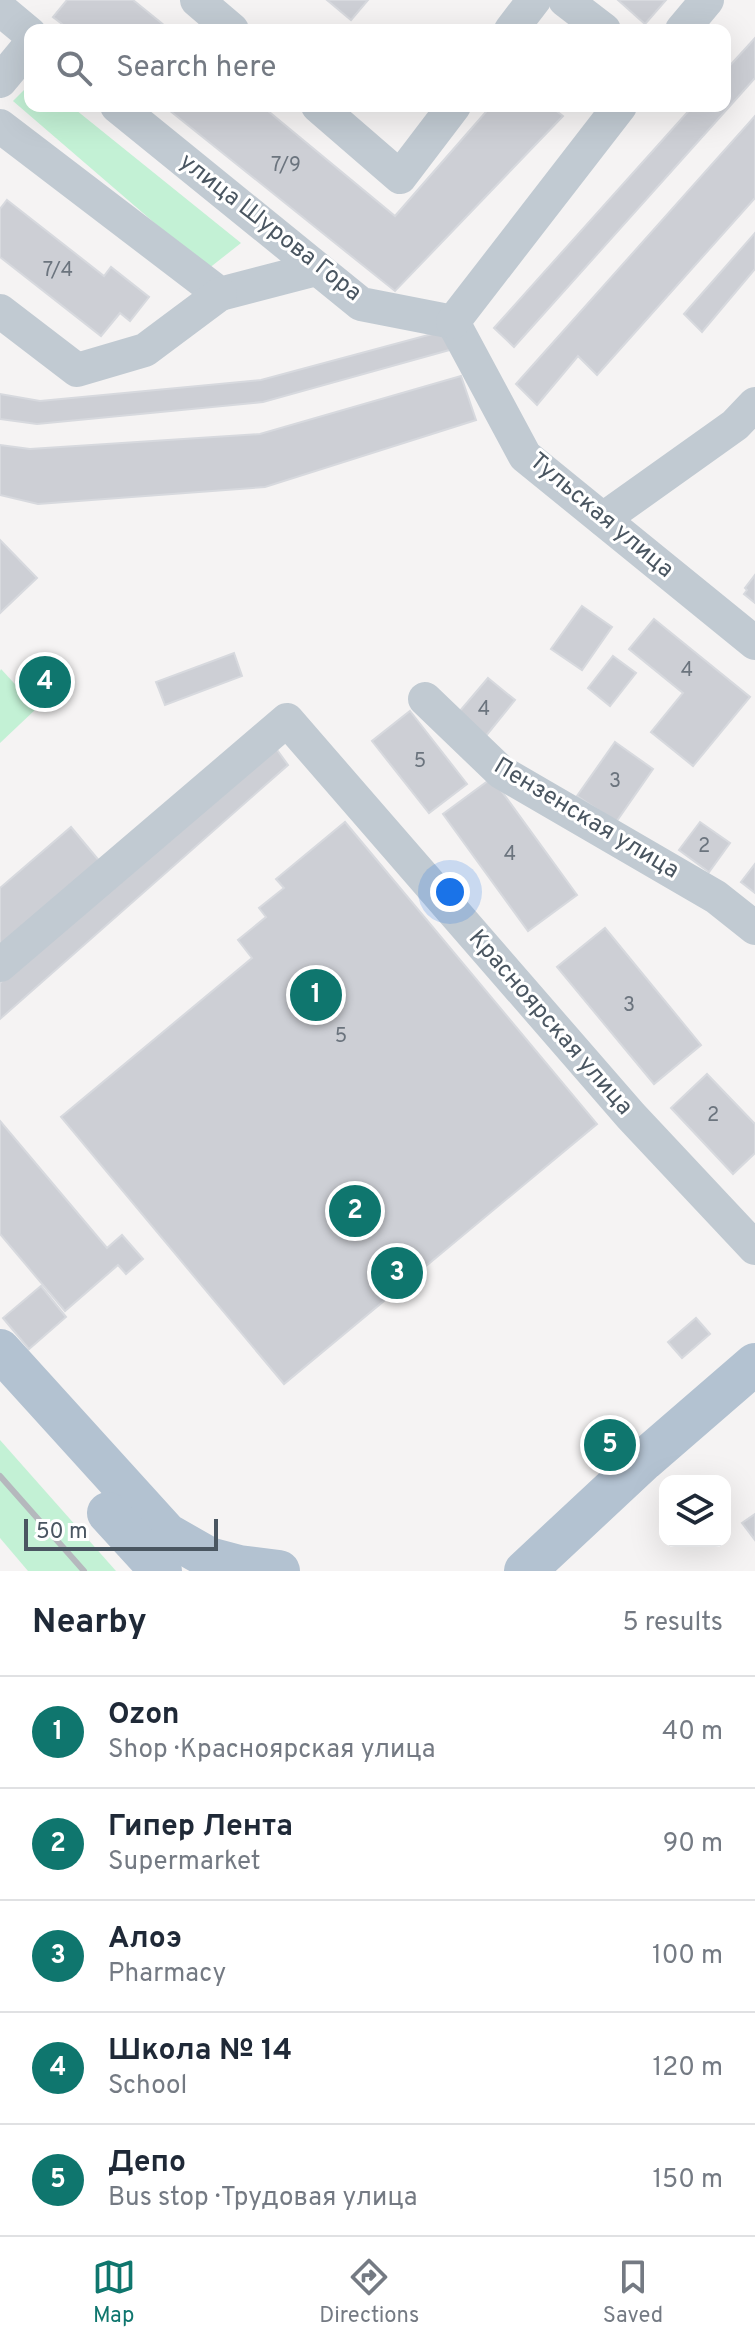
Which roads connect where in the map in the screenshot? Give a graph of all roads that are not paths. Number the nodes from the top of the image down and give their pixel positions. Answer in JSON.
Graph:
{"nodes":[{"id":1,"x":197,"y":0,"type":"edge"},
{"id":2,"x":534,"y":0,"type":"edge"},
{"id":3,"x":565,"y":0,"type":"edge"},
{"id":4,"x":707,"y":0,"type":"edge"},
{"id":5,"x":0,"y":9,"type":"edge"},
{"id":6,"x":225,"y":24,"type":"edge"},
{"id":7,"x":516,"y":24,"type":"edge"},
{"id":8,"x":596,"y":24,"type":"edge"},
{"id":9,"x":687,"y":24,"type":"edge"},
{"id":10,"x":24,"y":29,"type":"edge"},
{"id":11,"x":24,"y":52,"type":"edge"},
{"id":12,"x":0,"y":81,"type":"edge"},
{"id":13,"x":124,"y":112,"type":"edge"},
{"id":14,"x":325,"y":112,"type":"edge"},
{"id":15,"x":449,"y":112,"type":"edge"},
{"id":16,"x":615,"y":112,"type":"edge"},
{"id":17,"x":0,"y":126,"type":"edge"},
{"id":18,"x":316,"y":269,"type":"junction"},
{"id":19,"x":220,"y":294,"type":"junction"},
{"id":20,"x":0,"y":311,"type":"edge"},
{"id":21,"x":453,"y":322,"type":"junction"},
{"id":22,"x":755,"y":404,"type":"edge"},
{"id":23,"x":603,"y":519,"type":"junction"},
{"id":24,"x":755,"y":643,"type":"edge"},
{"id":25,"x":425,"y":699,"type":"dead end"},
{"id":26,"x":755,"y":928,"type":"edge"},
{"id":27,"x":0,"y":965,"type":"edge"},
{"id":28,"x":755,"y":1248,"type":"edge"},
{"id":29,"x":0,"y":1350,"type":"edge"},
{"id":30,"x":755,"y":1364,"type":"edge"},
{"id":31,"x":0,"y":1393,"type":"edge"},
{"id":32,"x":161,"y":1571,"type":"edge"},
{"id":33,"x":279,"y":1571,"type":"edge"},
{"id":34,"x":525,"y":1571,"type":"edge"}],
"edges":[{"from":1,"to":6,"type":"street"},
{"from":2,"to":7,"type":"street"},
{"from":3,"to":8,"type":"street"},
{"from":4,"to":9,"type":"street"},
{"from":5,"to":10,"type":"street"},
{"from":11,"to":12,"type":"street"},
{"from":13,"to":18,"type":"street","name":"улица Шурова Гора"},
{"from":14,"to":15,"type":"street"},
{"from":16,"to":21,"type":"street"},
{"from":17,"to":19,"type":"street"},
{"from":18,"to":19,"type":"street"},
{"from":18,"to":21,"type":"street","name":"улица Шурова Гора"},
{"from":19,"to":20,"type":"street"},
{"from":21,"to":23,"type":"street","name":"Тульская улица"},
{"from":22,"to":23,"type":"street"},
{"from":23,"to":24,"type":"street","name":"Тульская улица"},
{"from":25,"to":26,"type":"street","name":"Пензенская улица"},
{"from":27,"to":28,"type":"street","name":"Красноярская улица"},
{"from":29,"to":33,"type":"main road"},
{"from":30,"to":34,"type":"main road"},
{"from":31,"to":32,"type":"main road"}]}
